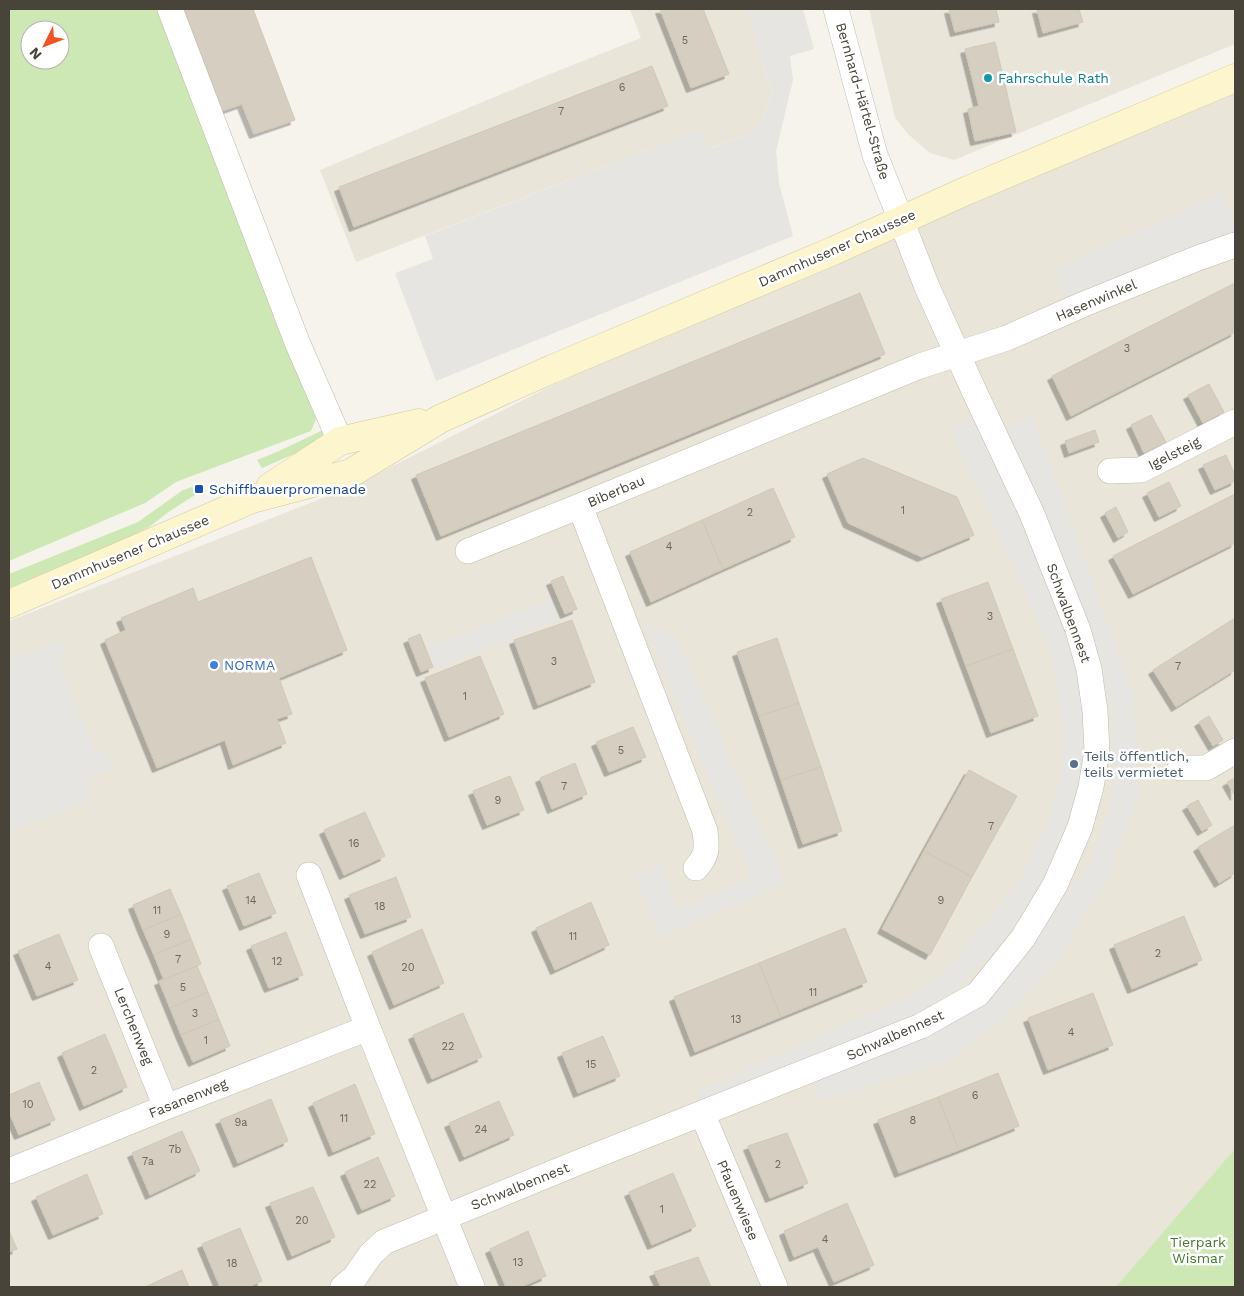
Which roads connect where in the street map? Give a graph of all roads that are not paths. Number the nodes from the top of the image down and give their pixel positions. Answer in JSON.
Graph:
{"nodes":[{"id":1,"x":170,"y":9,"type":"edge"},
{"id":2,"x":836,"y":9,"type":"edge"},
{"id":3,"x":1235,"y":78,"type":"edge"},
{"id":4,"x":901,"y":220,"type":"junction"},
{"id":5,"x":1235,"y":245,"type":"edge"},
{"id":6,"x":958,"y":354,"type":"junction"},
{"id":7,"x":440,"y":419,"type":"junction"},
{"id":8,"x":1235,"y":422,"type":"edge"},
{"id":9,"x":340,"y":441,"type":"junction"},
{"id":10,"x":1110,"y":471,"type":"dead end"},
{"id":11,"x":252,"y":499,"type":"junction"},
{"id":12,"x":580,"y":506,"type":"junction"},
{"id":13,"x":468,"y":551,"type":"dead end"},
{"id":14,"x":9,"y":604,"type":"edge"},
{"id":15,"x":1235,"y":751,"type":"edge"},
{"id":16,"x":1180,"y":768,"type":"dead end"},
{"id":17,"x":696,"y":868,"type":"dead end"},
{"id":18,"x":309,"y":875,"type":"dead end"},
{"id":19,"x":101,"y":946,"type":"dead end"},
{"id":20,"x":368,"y":1028,"type":"junction"},
{"id":21,"x":166,"y":1107,"type":"junction"},
{"id":22,"x":702,"y":1112,"type":"junction"},
{"id":23,"x":9,"y":1171,"type":"edge"},
{"id":24,"x":444,"y":1217,"type":"junction"},
{"id":25,"x":343,"y":1287,"type":"edge"},
{"id":26,"x":472,"y":1287,"type":"edge"},
{"id":27,"x":775,"y":1287,"type":"edge"}],
"edges":[{"from":1,"to":9,"type":"street"},
{"from":2,"to":4,"type":"street","name":"Bernhard-Härtel-Straße"},
{"from":3,"to":4,"type":"street","name":"Dammhusener Chaussee"},
{"from":4,"to":6,"type":"street","name":"Schwalbennest"},
{"from":4,"to":7,"type":"street","name":"Dammhusener Chaussee"},
{"from":5,"to":6,"type":"street","name":"Hasenwinkel"},
{"from":6,"to":12,"type":"street","name":"Biberbau"},
{"from":6,"to":22,"type":"street","name":"Schwalbennest"},
{"from":7,"to":9,"type":"street","name":"Dammhusener Chaussee"},
{"from":7,"to":11,"type":"street","name":"Dammhusener Chaussee"},
{"from":8,"to":10,"type":"street","name":"Igelsteig"},
{"from":9,"to":11,"type":"street","name":"Dammhusener Chaussee"},
{"from":11,"to":14,"type":"street","name":"Dammhusener Chaussee"},
{"from":12,"to":13,"type":"street"},
{"from":12,"to":17,"type":"street","name":"Biberbau"},
{"from":15,"to":16,"type":"street"},
{"from":18,"to":20,"type":"street"},
{"from":19,"to":21,"type":"street","name":"Lerchenweg"},
{"from":20,"to":21,"type":"street","name":"Fasanenweg"},
{"from":20,"to":24,"type":"street"},
{"from":21,"to":23,"type":"street","name":"Fasanenweg"},
{"from":22,"to":24,"type":"street","name":"Schwalbennest"},
{"from":22,"to":27,"type":"street","name":"Pfauenwiese"},
{"from":24,"to":25,"type":"street","name":"Schwalbennest"},
{"from":24,"to":26,"type":"street"}]}
